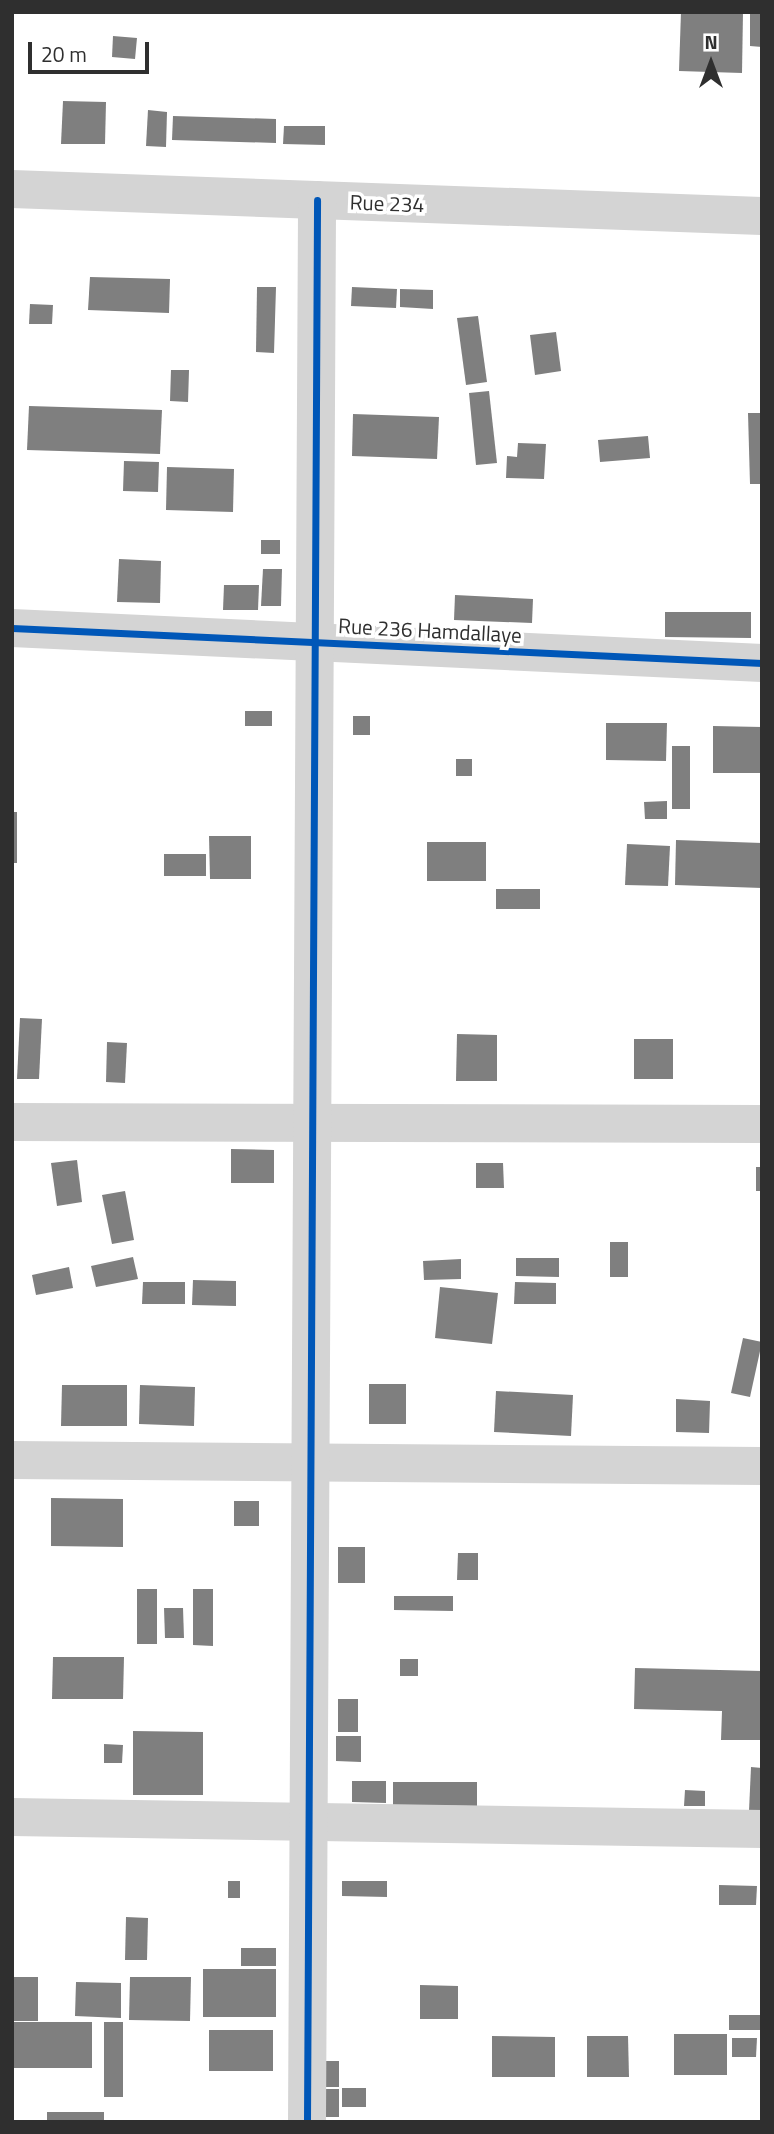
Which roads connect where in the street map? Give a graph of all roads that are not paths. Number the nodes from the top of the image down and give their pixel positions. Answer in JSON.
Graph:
{"nodes":[{"id":1,"x":12,"y":189,"type":"edge"},
{"id":2,"x":317,"y":200,"type":"junction"},
{"id":3,"x":762,"y":216,"type":"edge"},
{"id":4,"x":12,"y":628,"type":"edge"},
{"id":5,"x":315,"y":642,"type":"junction"},
{"id":6,"x":762,"y":663,"type":"edge"},
{"id":7,"x":12,"y":1122,"type":"edge"},
{"id":8,"x":311,"y":1123,"type":"junction"},
{"id":9,"x":762,"y":1124,"type":"edge"},
{"id":10,"x":12,"y":1460,"type":"edge"},
{"id":11,"x":311,"y":1462,"type":"junction"},
{"id":12,"x":762,"y":1466,"type":"edge"},
{"id":13,"x":12,"y":1817,"type":"edge"},
{"id":14,"x":309,"y":1822,"type":"junction"},
{"id":15,"x":762,"y":1829,"type":"edge"},
{"id":16,"x":307,"y":2122,"type":"edge"}],
"edges":[{"from":1,"to":2,"type":"street","name":"Rue 234"},
{"from":2,"to":3,"type":"street","name":"Rue 234"},
{"from":2,"to":5,"type":"street"},
{"from":4,"to":5,"type":"street","name":"Rue 236 Hamdallaye"},
{"from":5,"to":6,"type":"street","name":"Rue 236 Hamdallaye"},
{"from":5,"to":8,"type":"street"},
{"from":7,"to":8,"type":"street"},
{"from":8,"to":9,"type":"street"},
{"from":8,"to":11,"type":"street"},
{"from":10,"to":11,"type":"street"},
{"from":11,"to":12,"type":"street"},
{"from":11,"to":14,"type":"street"},
{"from":13,"to":14,"type":"street"},
{"from":14,"to":15,"type":"street"},
{"from":14,"to":16,"type":"street"}]}
